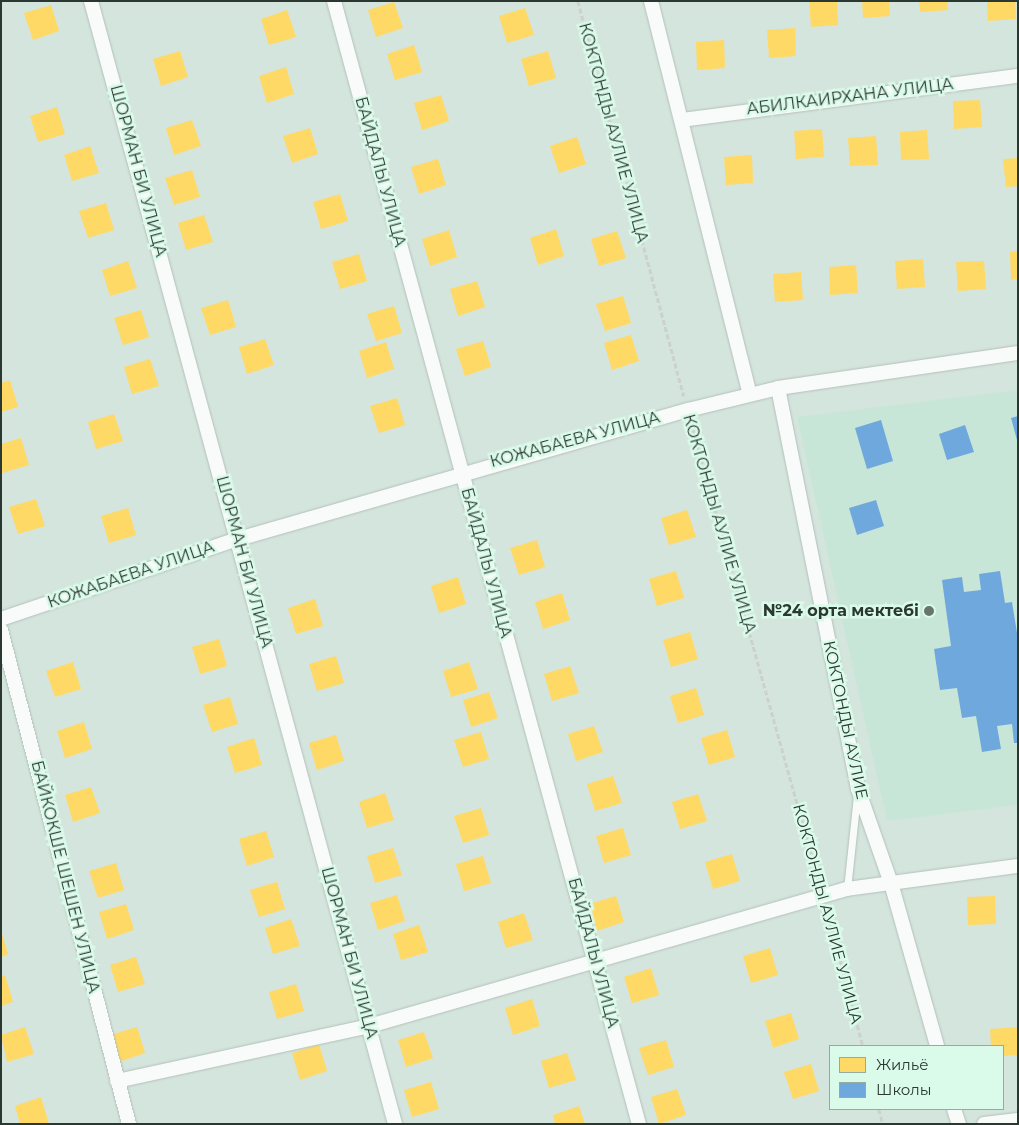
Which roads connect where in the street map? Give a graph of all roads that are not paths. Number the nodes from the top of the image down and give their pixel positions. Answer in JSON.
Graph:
{"nodes":[{"id":1,"x":91,"y":1,"type":"edge"},
{"id":2,"x":334,"y":1,"type":"edge"},
{"id":3,"x":651,"y":1,"type":"edge"},
{"id":4,"x":1018,"y":76,"type":"edge"},
{"id":5,"x":682,"y":120,"type":"junction"},
{"id":6,"x":1018,"y":352,"type":"edge"},
{"id":7,"x":778,"y":388,"type":"junction"},
{"id":8,"x":750,"y":394,"type":"junction"},
{"id":9,"x":461,"y":472,"type":"junction"},
{"id":10,"x":238,"y":539,"type":"junction"},
{"id":11,"x":1,"y":619,"type":"edge"},
{"id":12,"x":1,"y":630,"type":"edge"},
{"id":13,"x":858,"y":789,"type":"junction"},
{"id":14,"x":1018,"y":866,"type":"edge"},
{"id":15,"x":890,"y":883,"type":"junction"},
{"id":16,"x":847,"y":889,"type":"junction"},
{"id":17,"x":596,"y":962,"type":"junction"},
{"id":18,"x":369,"y":1026,"type":"junction"},
{"id":19,"x":937,"y":1045,"type":"edge"},
{"id":20,"x":117,"y":1081,"type":"junction"},
{"id":21,"x":954,"y":1110,"type":"edge"},
{"id":22,"x":1018,"y":1120,"type":"edge"},
{"id":23,"x":129,"y":1124,"type":"edge"},
{"id":24,"x":395,"y":1124,"type":"edge"},
{"id":25,"x":639,"y":1124,"type":"edge"},
{"id":26,"x":959,"y":1124,"type":"edge"},
{"id":27,"x":984,"y":1124,"type":"edge"}],
"edges":[{"from":1,"to":10,"type":"street","name":"ШОРМАН БИ УЛИЦА"},
{"from":2,"to":9,"type":"street","name":"БАЙДАЛЫ УЛИЦА"},
{"from":3,"to":5,"type":"street"},
{"from":4,"to":5,"type":"street","name":"АБИЛКАИРХАНА УЛИЦА"},
{"from":5,"to":8,"type":"street"},
{"from":6,"to":7,"type":"street","name":"КОЖАБАЕВА УЛИЦА"},
{"from":7,"to":8,"type":"street","name":"КОЖАБАЕВА УЛИЦА"},
{"from":7,"to":13,"type":"street","name":"КОКТОНДЫ АУЛИЕ"},
{"from":8,"to":9,"type":"street","name":"КОЖАБАЕВА УЛИЦА"},
{"from":9,"to":10,"type":"street","name":"КОЖАБАЕВА УЛИЦА"},
{"from":9,"to":17,"type":"street","name":"БАЙДАЛЫ УЛИЦА"},
{"from":10,"to":11,"type":"street","name":"КОЖАБАЕВА УЛИЦА"},
{"from":10,"to":18,"type":"street","name":"ШОРМАН БИ УЛИЦА"},
{"from":12,"to":20,"type":"street","name":"БАЙКОКШЕ ШЕШЕН УЛИЦА"},
{"from":13,"to":15,"type":"street","name":"КОКТОНДЫ АУЛИЕ"},
{"from":13,"to":16,"type":"lane"},
{"from":14,"to":15,"type":"street"},
{"from":15,"to":16,"type":"street"},
{"from":15,"to":19,"type":"street","name":"КОКТОНДЫ АУЛИЕ"},
{"from":16,"to":17,"type":"street"},
{"from":17,"to":18,"type":"street"},
{"from":17,"to":25,"type":"street","name":"БАЙДАЛЫ УЛИЦА"},
{"from":18,"to":20,"type":"street"},
{"from":18,"to":24,"type":"street","name":"ШОРМАН БИ УЛИЦА"},
{"from":20,"to":23,"type":"street","name":"БАЙКОКШЕ ШЕШЕН УЛИЦА"},
{"from":21,"to":26,"type":"street"},
{"from":22,"to":27,"type":"street"}]}
